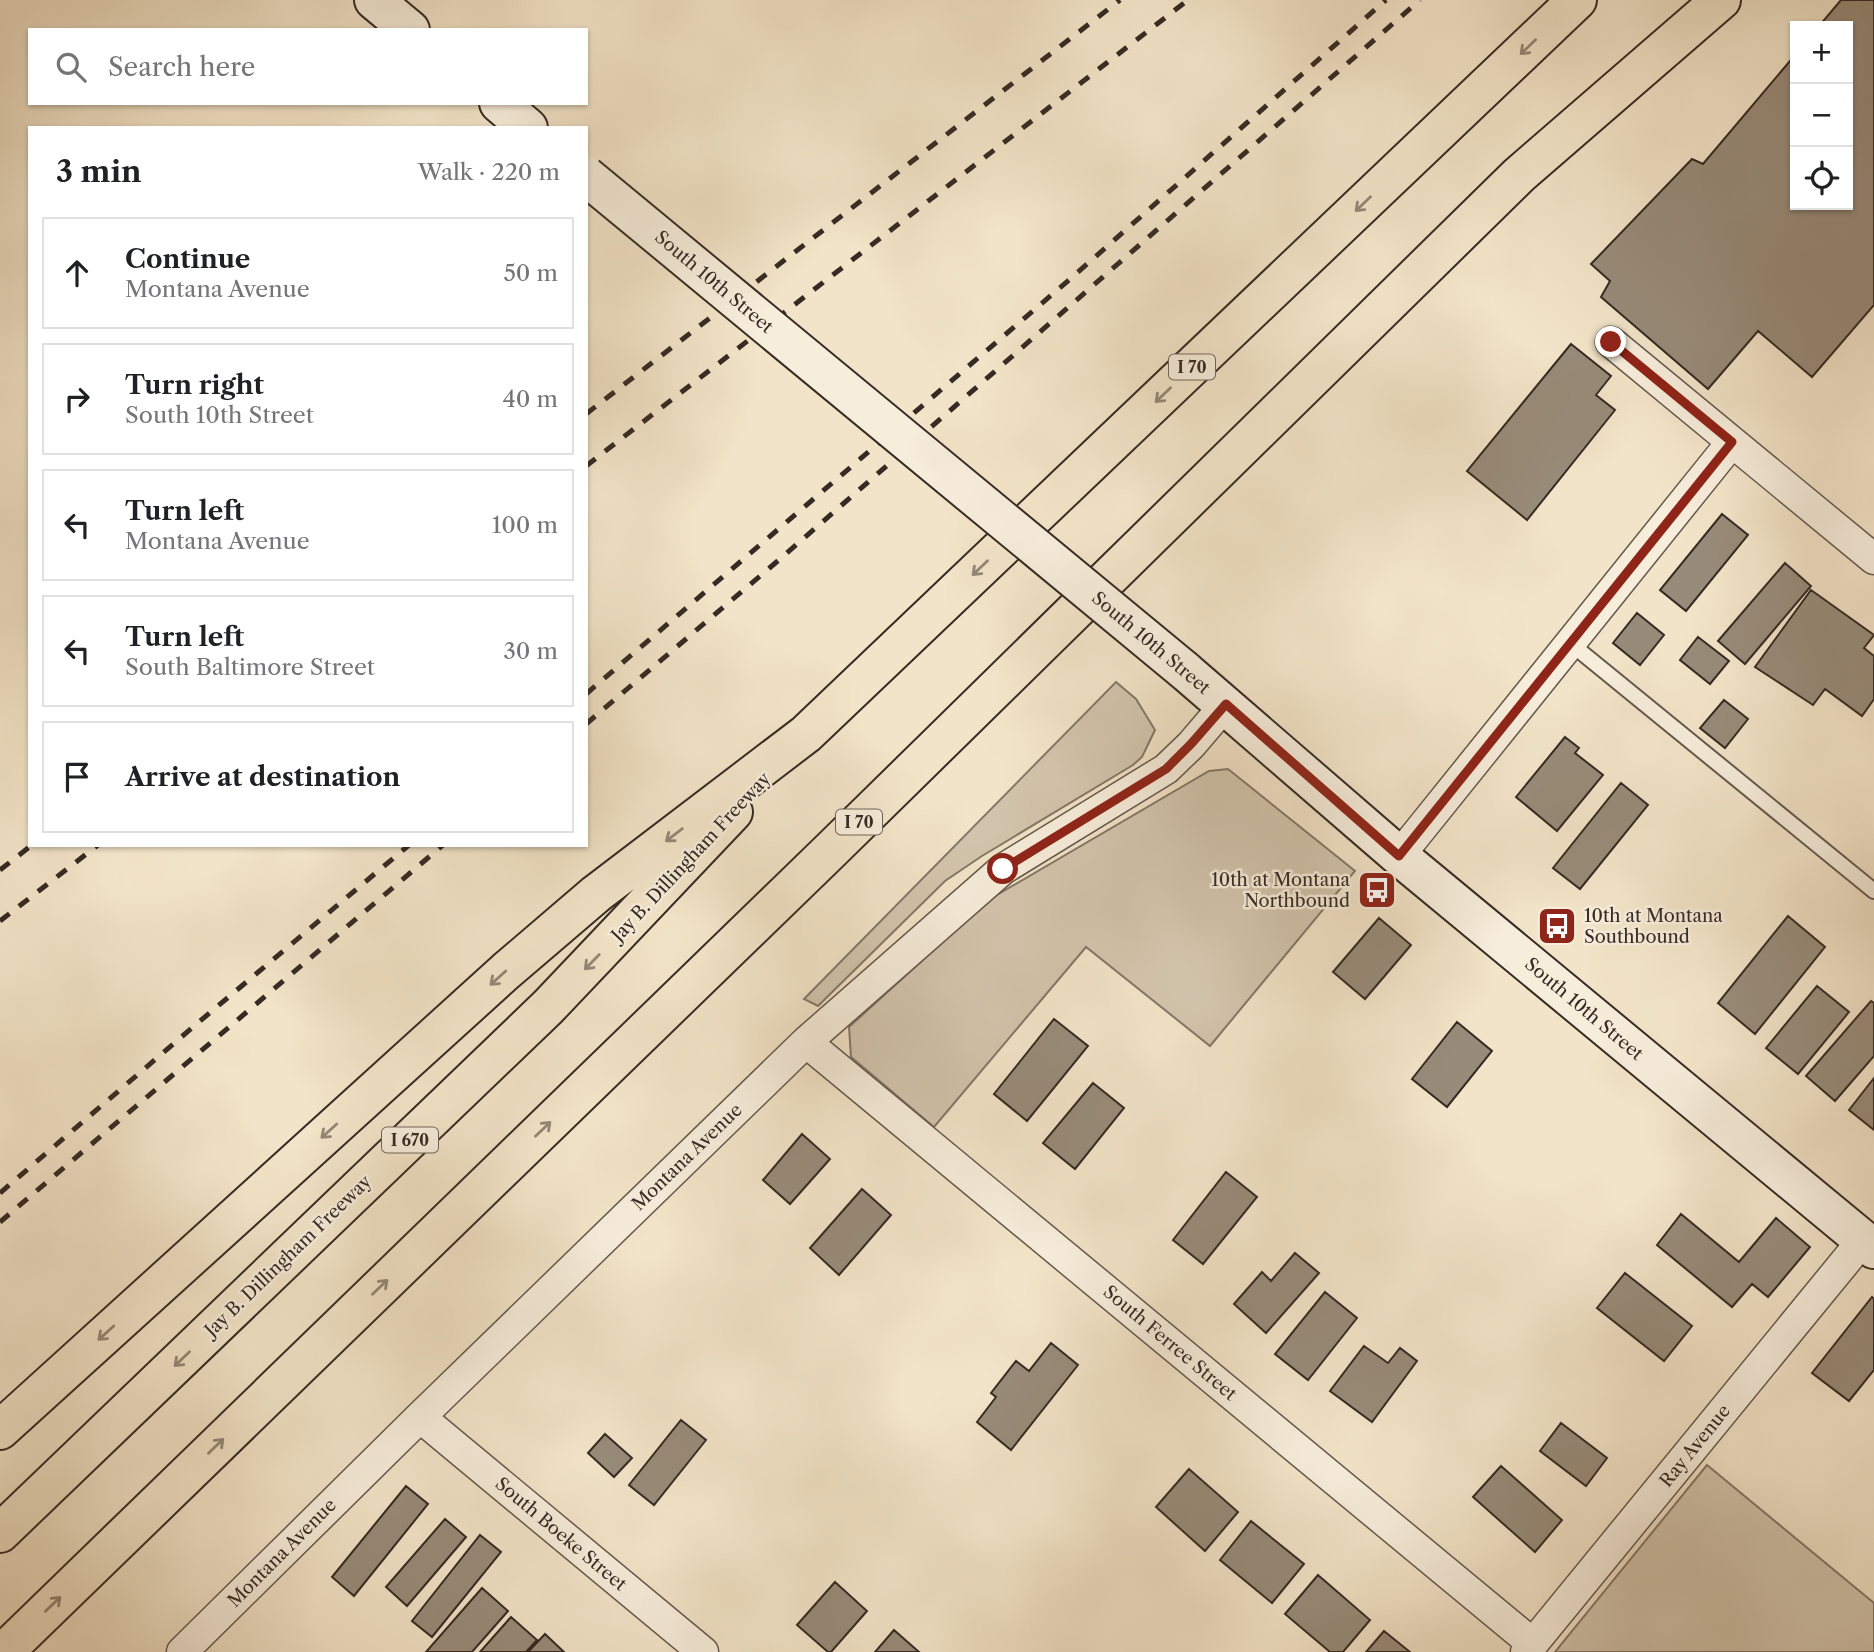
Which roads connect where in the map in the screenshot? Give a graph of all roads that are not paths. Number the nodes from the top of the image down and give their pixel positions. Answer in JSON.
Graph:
{"nodes":[{"id":1,"x":374,"y":0,"type":"edge"},
{"id":2,"x":1577,"y":0,"type":"edge"},
{"id":3,"x":1721,"y":0,"type":"edge"},
{"id":4,"x":408,"y":28,"type":"edge"},
{"id":5,"x":501,"y":105,"type":"edge"},
{"id":6,"x":526,"y":126,"type":"edge"},
{"id":7,"x":588,"y":178,"type":"edge"},
{"id":8,"x":1611,"y":342,"type":"dead end"},
{"id":9,"x":1732,"y":442,"type":"junction"},
{"id":10,"x":1874,"y":559,"type":"edge"},
{"id":11,"x":1570,"y":643,"type":"junction"},
{"id":12,"x":1226,"y":704,"type":"junction"},
{"id":13,"x":806,"y":734,"type":"junction"},
{"id":14,"x":1399,"y":856,"type":"junction"},
{"id":15,"x":1874,"y":891,"type":"edge"},
{"id":16,"x":806,"y":1042,"type":"junction"},
{"id":17,"x":1869,"y":1245,"type":"edge"},
{"id":18,"x":420,"y":1417,"type":"junction"},
{"id":19,"x":0,"y":1430,"type":"edge"},
{"id":20,"x":0,"y":1534,"type":"edge"},
{"id":21,"x":1530,"y":1648,"type":"edge"},
{"id":22,"x":4,"y":1652,"type":"edge"},
{"id":23,"x":182,"y":1652,"type":"edge"},
{"id":24,"x":703,"y":1652,"type":"edge"}],
"edges":[{"from":1,"to":4,"type":"street"},
{"from":2,"to":13,"type":"highway","number":"I 70","one_way":true},
{"from":22,"to":3,"type":"highway","number":"I 70","one_way":true},
{"from":5,"to":6,"type":"street"},
{"from":7,"to":12,"type":"street","name":"South 10th Street","bridge":true},
{"from":8,"to":9,"type":"street"},
{"from":9,"to":10,"type":"street"},
{"from":9,"to":11,"type":"street"},
{"from":11,"to":14,"type":"street"},
{"from":11,"to":15,"type":"lane"},
{"from":12,"to":14,"type":"street","name":"South 10th Street"},
{"from":12,"to":16,"type":"street","name":"Montana Avenue"},
{"from":13,"to":19,"type":"highway","number":"I 70","one_way":true},
{"from":13,"to":20,"type":"highway","name":"Jay B. Dillingham Freeway","number":"I 670","one_way":true},
{"from":14,"to":17,"type":"street","name":"South 10th Street"},
{"from":16,"to":18,"type":"street","name":"Montana Avenue"},
{"from":16,"to":21,"type":"street","name":"South Ferree Street"},
{"from":17,"to":21,"type":"street","name":"Ray Avenue"},
{"from":18,"to":23,"type":"street","name":"Montana Avenue"},
{"from":18,"to":24,"type":"street","name":"South Boeke Street"}]}
